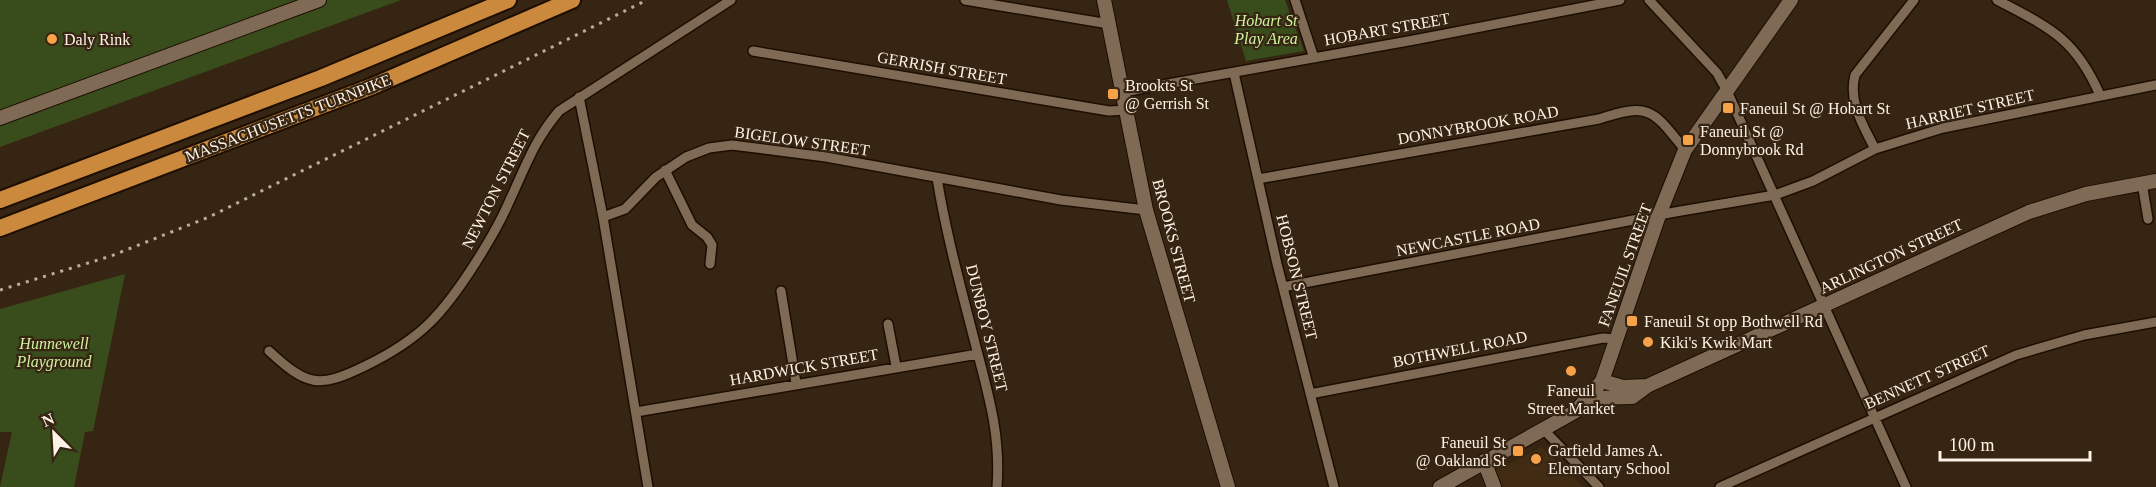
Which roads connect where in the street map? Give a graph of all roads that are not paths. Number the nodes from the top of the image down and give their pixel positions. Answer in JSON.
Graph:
{"nodes":[{"id":1,"x":319,"y":0,"type":"edge"},
{"id":2,"x":508,"y":0,"type":"edge"},
{"id":3,"x":572,"y":0,"type":"edge"},
{"id":4,"x":731,"y":0,"type":"edge"},
{"id":5,"x":965,"y":0,"type":"edge"},
{"id":6,"x":1104,"y":0,"type":"edge"},
{"id":7,"x":1295,"y":0,"type":"edge"},
{"id":8,"x":1620,"y":0,"type":"edge"},
{"id":9,"x":1649,"y":0,"type":"edge"},
{"id":10,"x":1791,"y":0,"type":"edge"},
{"id":11,"x":1914,"y":0,"type":"edge"},
{"id":12,"x":1997,"y":0,"type":"edge"},
{"id":13,"x":1109,"y":24,"type":"junction"},
{"id":14,"x":753,"y":51,"type":"dead end"},
{"id":15,"x":1314,"y":58,"type":"junction"},
{"id":16,"x":1234,"y":73,"type":"junction"},
{"id":17,"x":2156,"y":85,"type":"edge"},
{"id":18,"x":1727,"y":91,"type":"junction"},
{"id":19,"x":1123,"y":92,"type":"junction"},
{"id":20,"x":2100,"y":95,"type":"junction"},
{"id":21,"x":579,"y":97,"type":"junction"},
{"id":22,"x":1127,"y":110,"type":"junction"},
{"id":23,"x":0,"y":118,"type":"edge"},
{"id":24,"x":1875,"y":149,"type":"junction"},
{"id":25,"x":1686,"y":150,"type":"junction"},
{"id":26,"x":665,"y":170,"type":"junction"},
{"id":27,"x":937,"y":178,"type":"junction"},
{"id":28,"x":1258,"y":179,"type":"junction"},
{"id":29,"x":2149,"y":182,"type":"edge"},
{"id":30,"x":1775,"y":195,"type":"junction"},
{"id":31,"x":0,"y":200,"type":"edge"},
{"id":32,"x":1146,"y":210,"type":"junction"},
{"id":33,"x":1659,"y":216,"type":"junction"},
{"id":34,"x":603,"y":218,"type":"junction"},
{"id":35,"x":2148,"y":219,"type":"dead end"},
{"id":36,"x":0,"y":228,"type":"edge"},
{"id":37,"x":711,"y":264,"type":"dead end"},
{"id":38,"x":1283,"y":287,"type":"junction"},
{"id":39,"x":781,"y":291,"type":"dead end"},
{"id":40,"x":1826,"y":304,"type":"junction"},
{"id":41,"x":2156,"y":322,"type":"edge"},
{"id":42,"x":888,"y":324,"type":"dead end"},
{"id":43,"x":1616,"y":339,"type":"junction"},
{"id":44,"x":269,"y":351,"type":"dead end"},
{"id":45,"x":978,"y":354,"type":"junction"},
{"id":46,"x":896,"y":366,"type":"junction"},
{"id":47,"x":1602,"y":381,"type":"junction"},
{"id":48,"x":795,"y":383,"type":"junction"},
{"id":49,"x":1647,"y":386,"type":"junction"},
{"id":50,"x":1310,"y":394,"type":"junction"},
{"id":51,"x":1588,"y":398,"type":"junction"},
{"id":52,"x":636,"y":412,"type":"junction"},
{"id":53,"x":1874,"y":417,"type":"junction"},
{"id":54,"x":1544,"y":430,"type":"junction"},
{"id":55,"x":1484,"y":461,"type":"junction"},
{"id":56,"x":648,"y":487,"type":"edge"},
{"id":57,"x":996,"y":487,"type":"edge"},
{"id":58,"x":1228,"y":487,"type":"edge"},
{"id":59,"x":1334,"y":487,"type":"edge"},
{"id":60,"x":1440,"y":487,"type":"edge"},
{"id":61,"x":1494,"y":487,"type":"edge"},
{"id":62,"x":1599,"y":487,"type":"edge"},
{"id":63,"x":1720,"y":487,"type":"edge"},
{"id":64,"x":1906,"y":487,"type":"edge"}],
"edges":[{"from":1,"to":23,"type":"street"},
{"from":2,"to":31,"type":"highway","name":"MASSACHUSETTS TURNPIKE"},
{"from":3,"to":36,"type":"highway","name":"MASSACHUSETTS TURNPIKE"},
{"from":4,"to":21,"type":"street","name":"NEWTON STREET"},
{"from":5,"to":13,"type":"street"},
{"from":6,"to":13,"type":"street","name":"BROOKS STREET"},
{"from":7,"to":15,"type":"street"},
{"from":8,"to":15,"type":"street","name":"HOBART STREET"},
{"from":9,"to":18,"type":"street"},
{"from":10,"to":18,"type":"street","name":"FANEUIL STREET"},
{"from":11,"to":24,"type":"street"},
{"from":12,"to":20,"type":"street"},
{"from":13,"to":19,"type":"street","name":"BROOKS STREET"},
{"from":14,"to":22,"type":"street","name":"GERRISH STREET"},
{"from":15,"to":16,"type":"street","name":"HOBART STREET"},
{"from":16,"to":19,"type":"street","name":"HOBART STREET"},
{"from":16,"to":28,"type":"street","name":"HOBSON STREET"},
{"from":17,"to":20,"type":"street","name":"HARRIET STREET"},
{"from":18,"to":25,"type":"street","name":"FANEUIL STREET"},
{"from":18,"to":30,"type":"street"},
{"from":19,"to":22,"type":"street","name":"BROOKS STREET"},
{"from":20,"to":24,"type":"street","name":"HARRIET STREET"},
{"from":21,"to":34,"type":"street"},
{"from":21,"to":44,"type":"street","name":"NEWTON STREET"},
{"from":22,"to":32,"type":"street","name":"BROOKS STREET"},
{"from":24,"to":30,"type":"street","name":"HARRIET STREET"},
{"from":25,"to":28,"type":"street","name":"DONNYBROOK ROAD"},
{"from":25,"to":33,"type":"street","name":"FANEUIL STREET"},
{"from":26,"to":27,"type":"street","name":"BIGELOW STREET"},
{"from":26,"to":34,"type":"street","name":"BIGELOW STREET"},
{"from":26,"to":37,"type":"street"},
{"from":27,"to":32,"type":"street","name":"BIGELOW STREET"},
{"from":27,"to":45,"type":"street","name":"DUNBOY STREET"},
{"from":28,"to":38,"type":"street","name":"HOBSON STREET"},
{"from":29,"to":35,"type":"street"},
{"from":29,"to":40,"type":"street","name":"ARLINGTON STREET"},
{"from":30,"to":33,"type":"street","name":"HARRIET STREET"},
{"from":30,"to":40,"type":"street"},
{"from":32,"to":58,"type":"street","name":"BROOKS STREET"},
{"from":33,"to":38,"type":"street","name":"NEWCASTLE ROAD"},
{"from":33,"to":43,"type":"street","name":"FANEUIL STREET"},
{"from":34,"to":52,"type":"street"},
{"from":38,"to":50,"type":"street","name":"HOBSON STREET"},
{"from":39,"to":48,"type":"street"},
{"from":40,"to":49,"type":"street","name":"ARLINGTON STREET"},
{"from":40,"to":53,"type":"street"},
{"from":41,"to":53,"type":"street","name":"BENNETT STREET"},
{"from":42,"to":46,"type":"street"},
{"from":43,"to":47,"type":"street","name":"FANEUIL STREET"},
{"from":43,"to":50,"type":"street","name":"BOTHWELL ROAD"},
{"from":45,"to":46,"type":"street","name":"HARDWICK STREET"},
{"from":45,"to":57,"type":"street","name":"DUNBOY STREET"},
{"from":46,"to":48,"type":"street","name":"HARDWICK STREET"},
{"from":47,"to":49,"type":"street","name":"ARLINGTON STREET"},
{"from":47,"to":51,"type":"street","name":"FANEUIL STREET"},
{"from":48,"to":52,"type":"street","name":"HARDWICK STREET"},
{"from":49,"to":51,"type":"street","name":"ARLINGTON STREET"},
{"from":50,"to":59,"type":"street","name":"HOBSON STREET"},
{"from":51,"to":54,"type":"street","name":"FANEUIL STREET"},
{"from":52,"to":56,"type":"street"},
{"from":53,"to":63,"type":"street","name":"BENNETT STREET"},
{"from":53,"to":64,"type":"street"},
{"from":54,"to":55,"type":"street","name":"FANEUIL STREET"},
{"from":54,"to":62,"type":"street"},
{"from":55,"to":60,"type":"street","name":"FANEUIL STREET"},
{"from":55,"to":61,"type":"street"}]}
